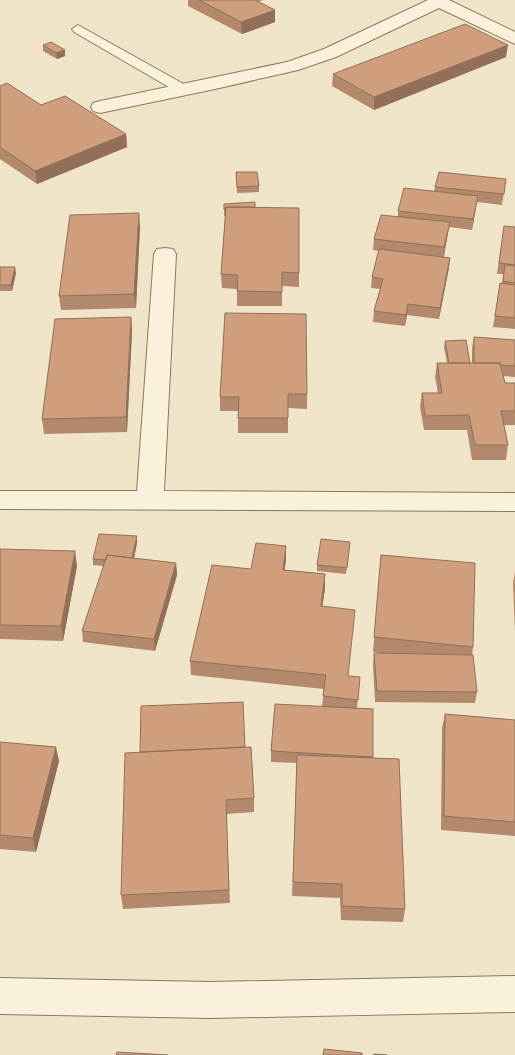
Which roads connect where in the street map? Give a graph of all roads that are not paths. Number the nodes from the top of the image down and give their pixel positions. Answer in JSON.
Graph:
{"nodes":[{"id":1,"x":437,"y":1,"type":"edge"},
{"id":2,"x":78,"y":29,"type":"dead end"},
{"id":3,"x":515,"y":39,"type":"edge"},
{"id":4,"x":184,"y":90,"type":"junction"},
{"id":5,"x":100,"y":107,"type":"dead end"},
{"id":6,"x":165,"y":254,"type":"dead end"},
{"id":7,"x":0,"y":500,"type":"edge"},
{"id":8,"x":150,"y":500,"type":"junction"},
{"id":9,"x":515,"y":502,"type":"edge"},
{"id":10,"x":515,"y":994,"type":"edge"},
{"id":11,"x":0,"y":996,"type":"edge"}],
"edges":[{"from":1,"to":3,"type":"street"},
{"from":1,"to":4,"type":"street"},
{"from":2,"to":4,"type":"lane"},
{"from":4,"to":5,"type":"street"},
{"from":6,"to":8,"type":"street"},
{"from":7,"to":8,"type":"street"},
{"from":8,"to":9,"type":"street"},
{"from":10,"to":11,"type":"street"}]}
